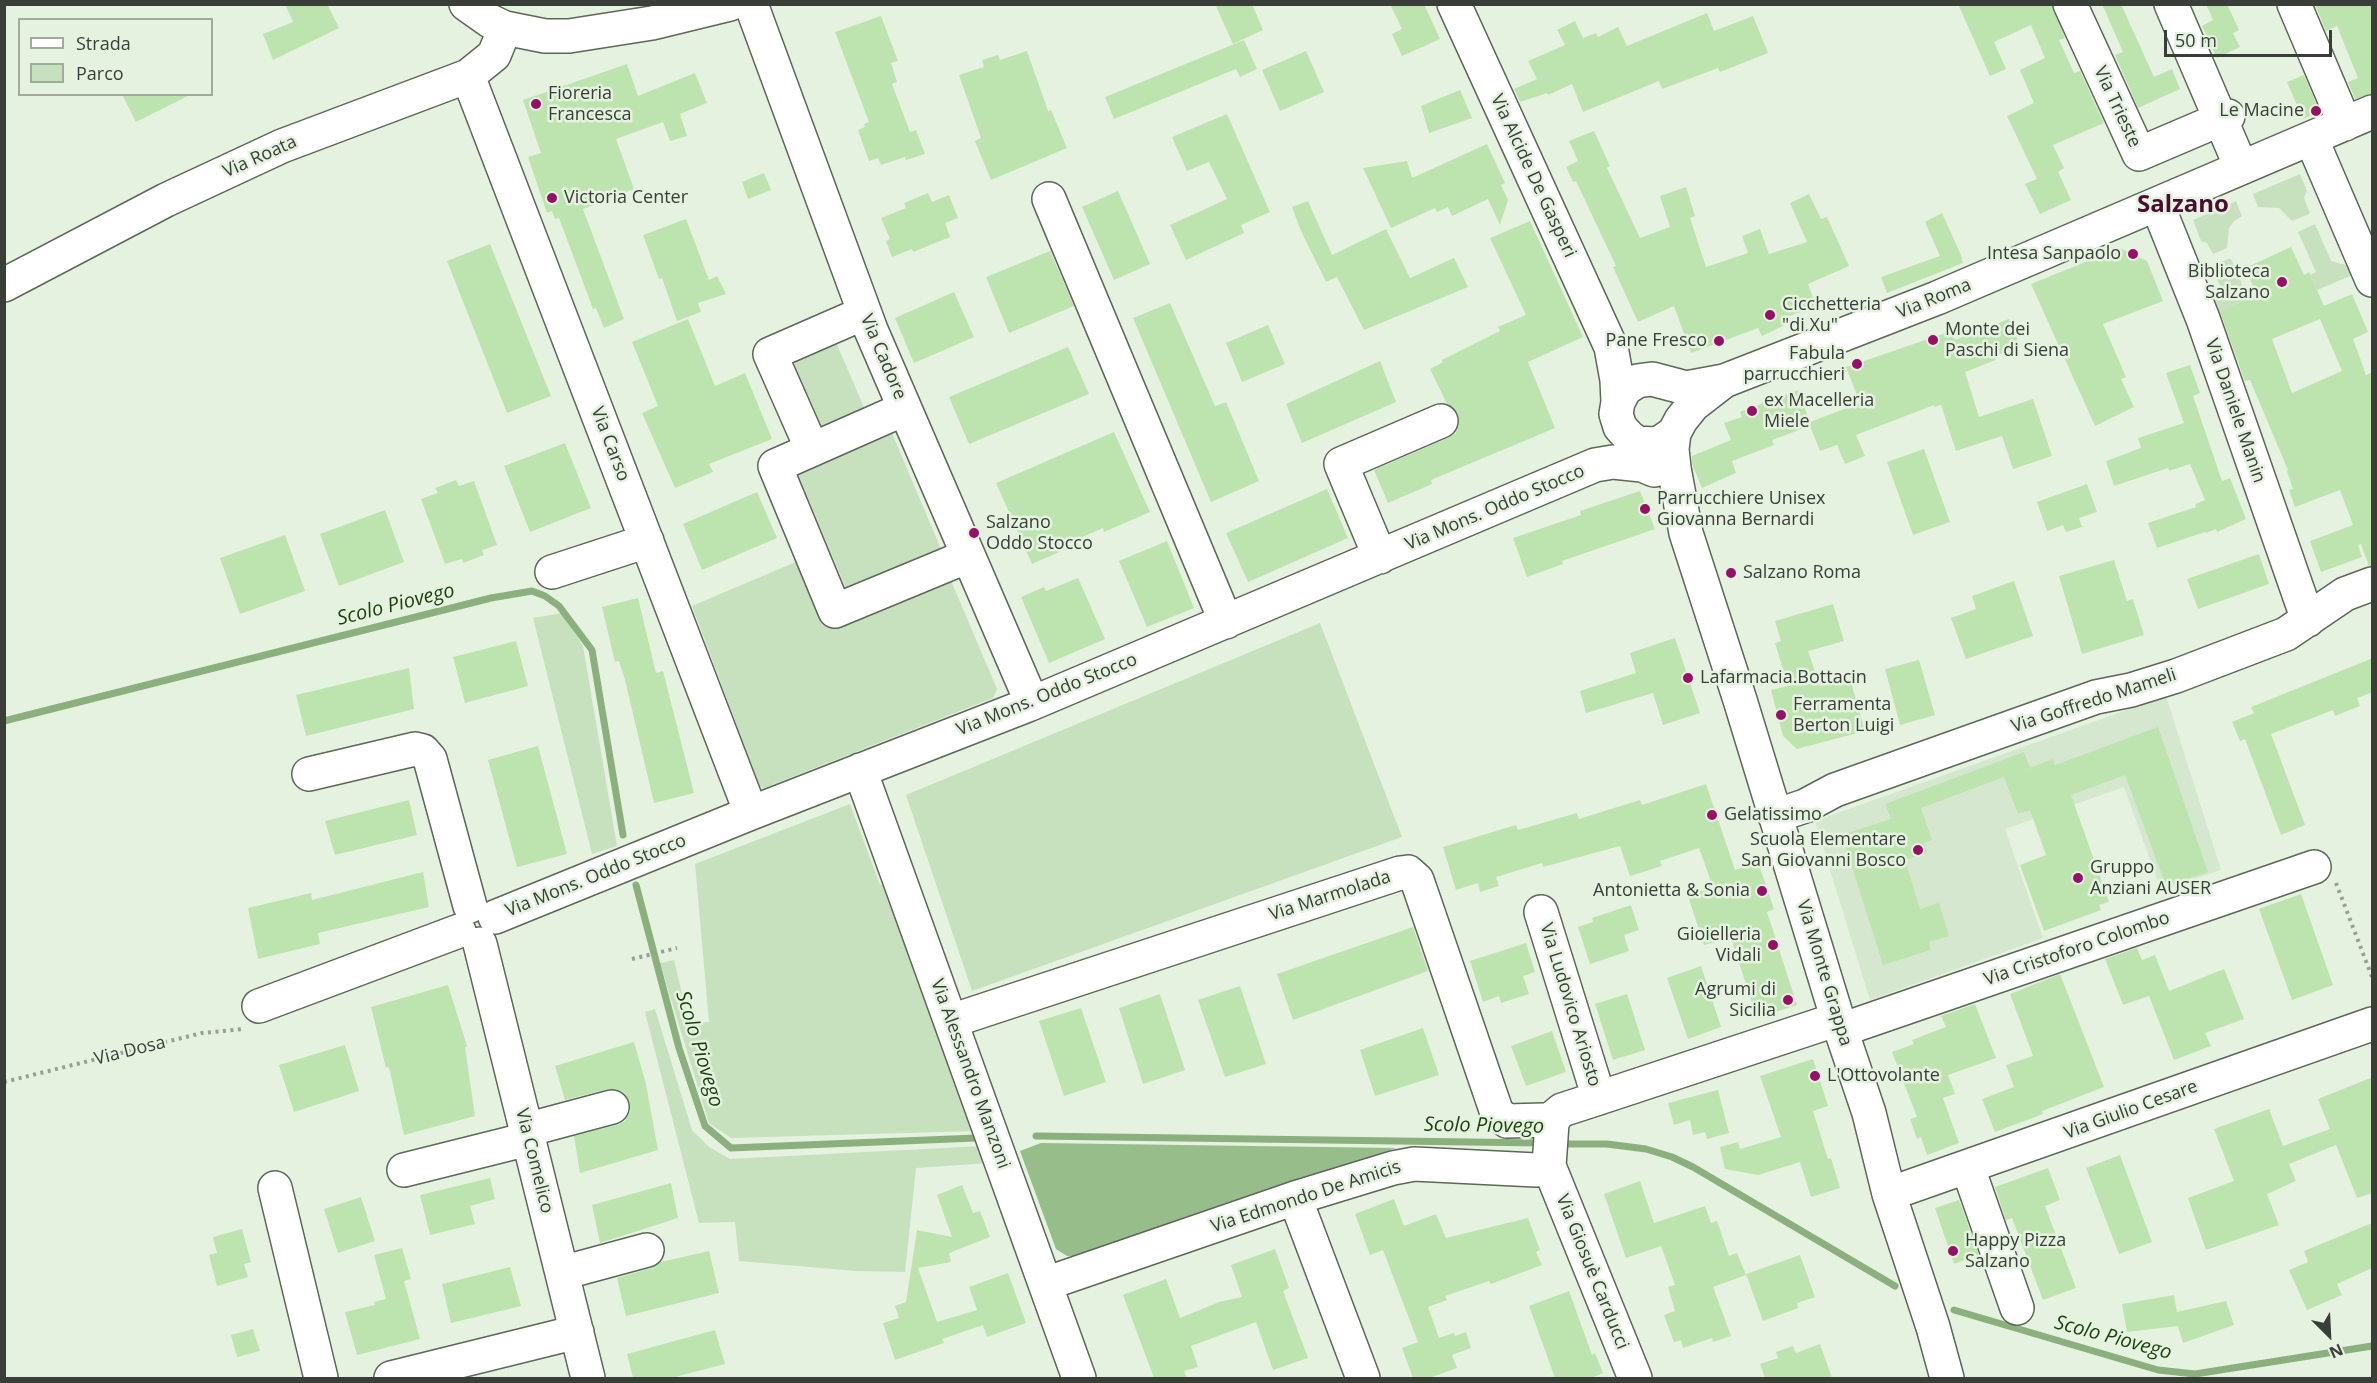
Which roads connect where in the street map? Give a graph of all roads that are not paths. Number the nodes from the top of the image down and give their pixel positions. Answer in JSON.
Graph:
{"nodes":[{"id":1,"x":466,"y":4,"type":"edge"},
{"id":2,"x":751,"y":4,"type":"edge"},
{"id":3,"x":1454,"y":4,"type":"edge"},
{"id":4,"x":2070,"y":4,"type":"edge"},
{"id":5,"x":2171,"y":4,"type":"edge"},
{"id":6,"x":2294,"y":4,"type":"edge"},
{"id":7,"x":710,"y":7,"type":"edge"},
{"id":8,"x":505,"y":28,"type":"junction"},
{"id":9,"x":468,"y":76,"type":"junction"},
{"id":10,"x":2224,"y":118,"type":"junction"},
{"id":11,"x":2359,"y":118,"type":"edge"},
{"id":12,"x":2312,"y":138,"type":"junction"},
{"id":13,"x":2241,"y":166,"type":"junction"},
{"id":14,"x":1049,"y":199,"type":"dead end"},
{"id":15,"x":2157,"y":204,"type":"junction"},
{"id":16,"x":2373,"y":280,"type":"edge"},
{"id":17,"x":4,"y":285,"type":"edge"},
{"id":18,"x":864,"y":313,"type":"junction"},
{"id":19,"x":1611,"y":347,"type":"junction"},
{"id":20,"x":1724,"y":381,"type":"junction"},
{"id":21,"x":1660,"y":382,"type":"junction"},
{"id":22,"x":904,"y":409,"type":"junction"},
{"id":23,"x":1441,"y":421,"type":"dead end"},
{"id":24,"x":1678,"y":427,"type":"junction"},
{"id":25,"x":1625,"y":444,"type":"junction"},
{"id":26,"x":812,"y":449,"type":"junction"},
{"id":27,"x":1686,"y":534,"type":"junction"},
{"id":28,"x":647,"y":541,"type":"junction"},
{"id":29,"x":969,"y":556,"type":"junction"},
{"id":30,"x":1380,"y":557,"type":"junction"},
{"id":31,"x":552,"y":572,"type":"dead end"},
{"id":32,"x":2373,"y":584,"type":"edge"},
{"id":33,"x":2308,"y":620,"type":"junction"},
{"id":34,"x":1226,"y":622,"type":"junction"},
{"id":35,"x":1032,"y":703,"type":"junction"},
{"id":36,"x":860,"y":770,"type":"junction"},
{"id":37,"x":309,"y":774,"type":"dead end"},
{"id":38,"x":751,"y":813,"type":"junction"},
{"id":39,"x":1775,"y":816,"type":"junction"},
{"id":40,"x":2314,"y":867,"type":"road end"},
{"id":41,"x":1541,"y":912,"type":"dead end"},
{"id":42,"x":476,"y":924,"type":"junction"},
{"id":43,"x":253,"y":1017,"type":"road end"},
{"id":44,"x":951,"y":1021,"type":"junction"},
{"id":45,"x":2373,"y":1024,"type":"edge"},
{"id":46,"x":1839,"y":1025,"type":"junction"},
{"id":47,"x":1599,"y":1098,"type":"junction"},
{"id":48,"x":612,"y":1107,"type":"dead end"},
{"id":49,"x":527,"y":1134,"type":"junction"},
{"id":50,"x":1550,"y":1144,"type":"junction"},
{"id":51,"x":1968,"y":1168,"type":"junction"},
{"id":52,"x":404,"y":1170,"type":"dead end"},
{"id":53,"x":276,"y":1188,"type":"dead end"},
{"id":54,"x":1888,"y":1194,"type":"junction"},
{"id":55,"x":1295,"y":1198,"type":"junction"},
{"id":56,"x":647,"y":1250,"type":"dead end"},
{"id":57,"x":562,"y":1273,"type":"junction"},
{"id":58,"x":1045,"y":1284,"type":"junction"},
{"id":59,"x":2017,"y":1308,"type":"dead end"},
{"id":60,"x":577,"y":1332,"type":"junction"},
{"id":61,"x":321,"y":1378,"type":"edge"},
{"id":62,"x":391,"y":1378,"type":"edge"},
{"id":63,"x":588,"y":1378,"type":"edge"},
{"id":64,"x":1079,"y":1378,"type":"edge"},
{"id":65,"x":1363,"y":1378,"type":"edge"},
{"id":66,"x":1635,"y":1378,"type":"edge"},
{"id":67,"x":1947,"y":1378,"type":"edge"}],
"edges":[{"from":1,"to":8,"type":"street"},
{"from":2,"to":18,"type":"street","name":"Via Cadore"},
{"from":3,"to":19,"type":"street","name":"Via Alcide De Gasperi"},
{"from":4,"to":10,"type":"street","name":"Via Trieste"},
{"from":5,"to":10,"type":"street"},
{"from":6,"to":11,"type":"street"},
{"from":7,"to":8,"type":"street"},
{"from":8,"to":9,"type":"street","name":"Via Roata"},
{"from":9,"to":17,"type":"street","name":"Via Roata"},
{"from":9,"to":28,"type":"street","name":"Via Carso"},
{"from":10,"to":13,"type":"street"},
{"from":11,"to":12,"type":"street","name":"Via Roma"},
{"from":12,"to":13,"type":"street","name":"Via Roma"},
{"from":12,"to":16,"type":"street"},
{"from":13,"to":15,"type":"street","name":"Via Roma"},
{"from":14,"to":34,"type":"street"},
{"from":15,"to":20,"type":"street","name":"Via Roma"},
{"from":15,"to":33,"type":"street","name":"Via Daniele Manin"},
{"from":18,"to":22,"type":"street","name":"Via Cadore"},
{"from":18,"to":26,"type":"street"},
{"from":19,"to":21,"type":"street","name":"Via Alcide De Gasperi"},
{"from":19,"to":25,"type":"street","name":"Via Alcide De Gasperi"},
{"from":20,"to":21,"type":"street","name":"Via Roma"},
{"from":20,"to":24,"type":"street","name":"Via Roma"},
{"from":21,"to":24,"type":"street"},
{"from":21,"to":25,"type":"street","name":"Via Roma"},
{"from":22,"to":26,"type":"street"},
{"from":22,"to":29,"type":"street","name":"Via Cadore"},
{"from":23,"to":30,"type":"street"},
{"from":24,"to":25,"type":"street","name":"Via Roma"},
{"from":24,"to":27,"type":"street","name":"Via Monte Grappa"},
{"from":25,"to":27,"type":"street","name":"Via Monte Grappa"},
{"from":25,"to":30,"type":"street","name":"Via Mons. Oddo Stocco"},
{"from":26,"to":29,"type":"street"},
{"from":27,"to":39,"type":"street","name":"Via Monte Grappa"},
{"from":28,"to":31,"type":"street"},
{"from":28,"to":38,"type":"street","name":"Via Carso"},
{"from":29,"to":35,"type":"street","name":"Via Cadore"},
{"from":30,"to":34,"type":"street","name":"Via Mons. Oddo Stocco"},
{"from":32,"to":33,"type":"street","name":"Via Goffredo Mameli"},
{"from":33,"to":39,"type":"street","name":"Via Goffredo Mameli"},
{"from":34,"to":35,"type":"street","name":"Via Mons. Oddo Stocco"},
{"from":35,"to":36,"type":"street","name":"Via Mons. Oddo Stocco"},
{"from":36,"to":38,"type":"street","name":"Via Mons. Oddo Stocco"},
{"from":36,"to":44,"type":"street","name":"Via Alessandro Manzoni"},
{"from":37,"to":42,"type":"street","name":"Via Comelico"},
{"from":38,"to":42,"type":"street","name":"Via Mons. Oddo Stocco"},
{"from":39,"to":46,"type":"street","name":"Via Monte Grappa"},
{"from":40,"to":46,"type":"street","name":"Via Cristoforo Colombo"},
{"from":41,"to":47,"type":"street","name":"Via Ludovico Ariosto"},
{"from":42,"to":43,"type":"street"},
{"from":42,"to":49,"type":"street","name":"Via Comelico"},
{"from":44,"to":50,"type":"street","name":"Via Marmolada"},
{"from":44,"to":58,"type":"street","name":"Via Alessandro Manzoni"},
{"from":45,"to":51,"type":"street","name":"Via Giulio Cesare"},
{"from":46,"to":47,"type":"street"},
{"from":46,"to":54,"type":"street","name":"Via Monte Grappa"},
{"from":47,"to":50,"type":"street"},
{"from":48,"to":49,"type":"street"},
{"from":49,"to":52,"type":"street"},
{"from":49,"to":57,"type":"street","name":"Via Comelico"},
{"from":50,"to":55,"type":"street","name":"Via Edmondo De Amicis"},
{"from":50,"to":66,"type":"street","name":"Via Giosuè Carducci"},
{"from":51,"to":54,"type":"street","name":"Via Giulio Cesare"},
{"from":51,"to":59,"type":"street"},
{"from":53,"to":61,"type":"street"},
{"from":54,"to":67,"type":"street","name":"Via Monte Grappa"},
{"from":55,"to":58,"type":"street","name":"Via Edmondo De Amicis"},
{"from":55,"to":65,"type":"street"},
{"from":56,"to":57,"type":"street"},
{"from":57,"to":60,"type":"street","name":"Via Comelico"},
{"from":58,"to":64,"type":"street","name":"Via Alessandro Manzoni"},
{"from":60,"to":62,"type":"street"},
{"from":60,"to":63,"type":"street","name":"Via Comelico"}]}
